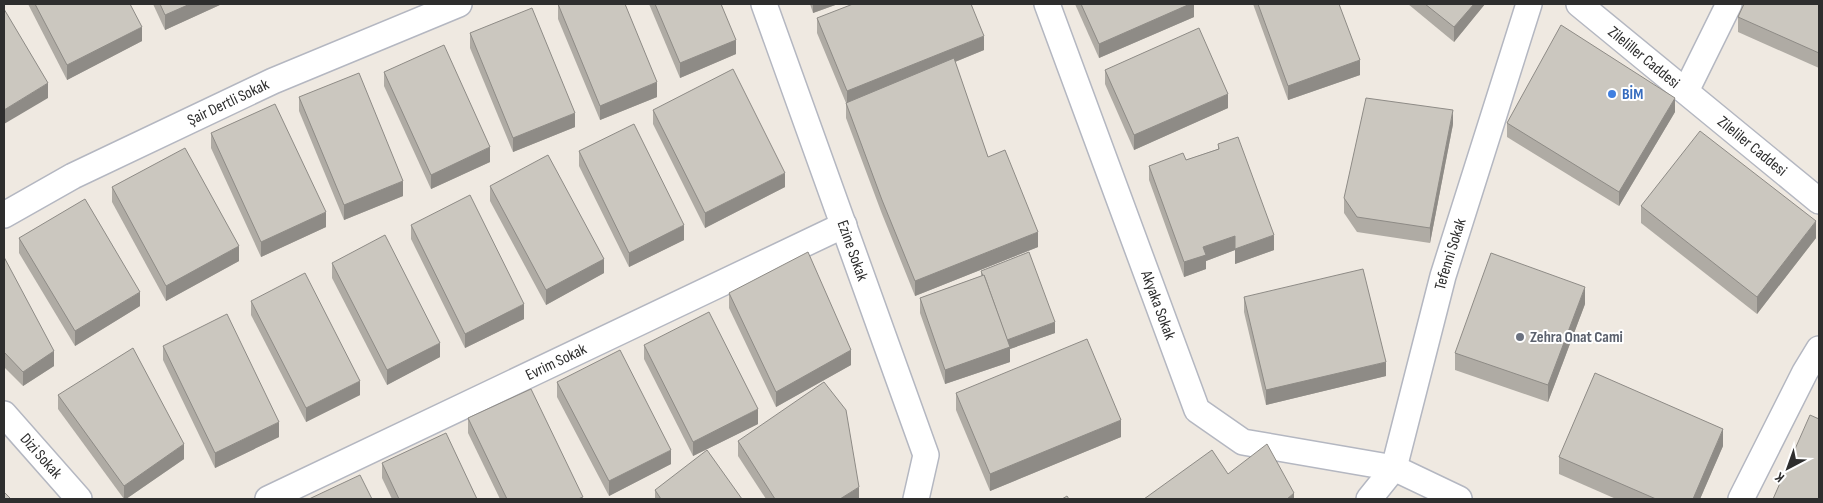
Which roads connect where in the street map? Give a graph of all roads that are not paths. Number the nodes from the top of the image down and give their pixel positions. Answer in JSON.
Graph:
{"nodes":[{"id":1,"x":459,"y":4,"type":"edge"},
{"id":2,"x":764,"y":4,"type":"edge"},
{"id":3,"x":1047,"y":4,"type":"edge"},
{"id":4,"x":1529,"y":4,"type":"edge"},
{"id":5,"x":1579,"y":4,"type":"edge"},
{"id":6,"x":1729,"y":4,"type":"edge"},
{"id":7,"x":1686,"y":91,"type":"junction"},
{"id":8,"x":1819,"y":201,"type":"edge"},
{"id":9,"x":4,"y":216,"type":"edge"},
{"id":10,"x":844,"y":225,"type":"junction"},
{"id":11,"x":1819,"y":349,"type":"edge"},
{"id":12,"x":4,"y":414,"type":"edge"},
{"id":13,"x":1394,"y":468,"type":"junction"},
{"id":14,"x":79,"y":499,"type":"edge"},
{"id":15,"x":268,"y":499,"type":"edge"},
{"id":16,"x":916,"y":499,"type":"edge"},
{"id":17,"x":1369,"y":499,"type":"edge"},
{"id":18,"x":1459,"y":499,"type":"edge"},
{"id":19,"x":1741,"y":499,"type":"edge"}],
"edges":[{"from":1,"to":9,"type":"street","name":"Şair Dertli Sokak"},
{"from":2,"to":10,"type":"street","name":"Ezine Sokak"},
{"from":3,"to":13,"type":"street","name":"Akyaka Sokak"},
{"from":4,"to":13,"type":"street","name":"Tefenni Sokak"},
{"from":5,"to":7,"type":"street","name":"Zileliller Caddesi"},
{"from":6,"to":7,"type":"street"},
{"from":7,"to":8,"type":"street","name":"Zileliler Caddesi"},
{"from":10,"to":15,"type":"street","name":"Evrim Sokak"},
{"from":10,"to":16,"type":"street","name":"Ezine Sokak"},
{"from":11,"to":19,"type":"street"},
{"from":12,"to":14,"type":"street","name":"Dizi Sokak"},
{"from":13,"to":17,"type":"street","name":"Tefenni Sokak"},
{"from":13,"to":18,"type":"street","name":"Akyaka Sokak"}]}
